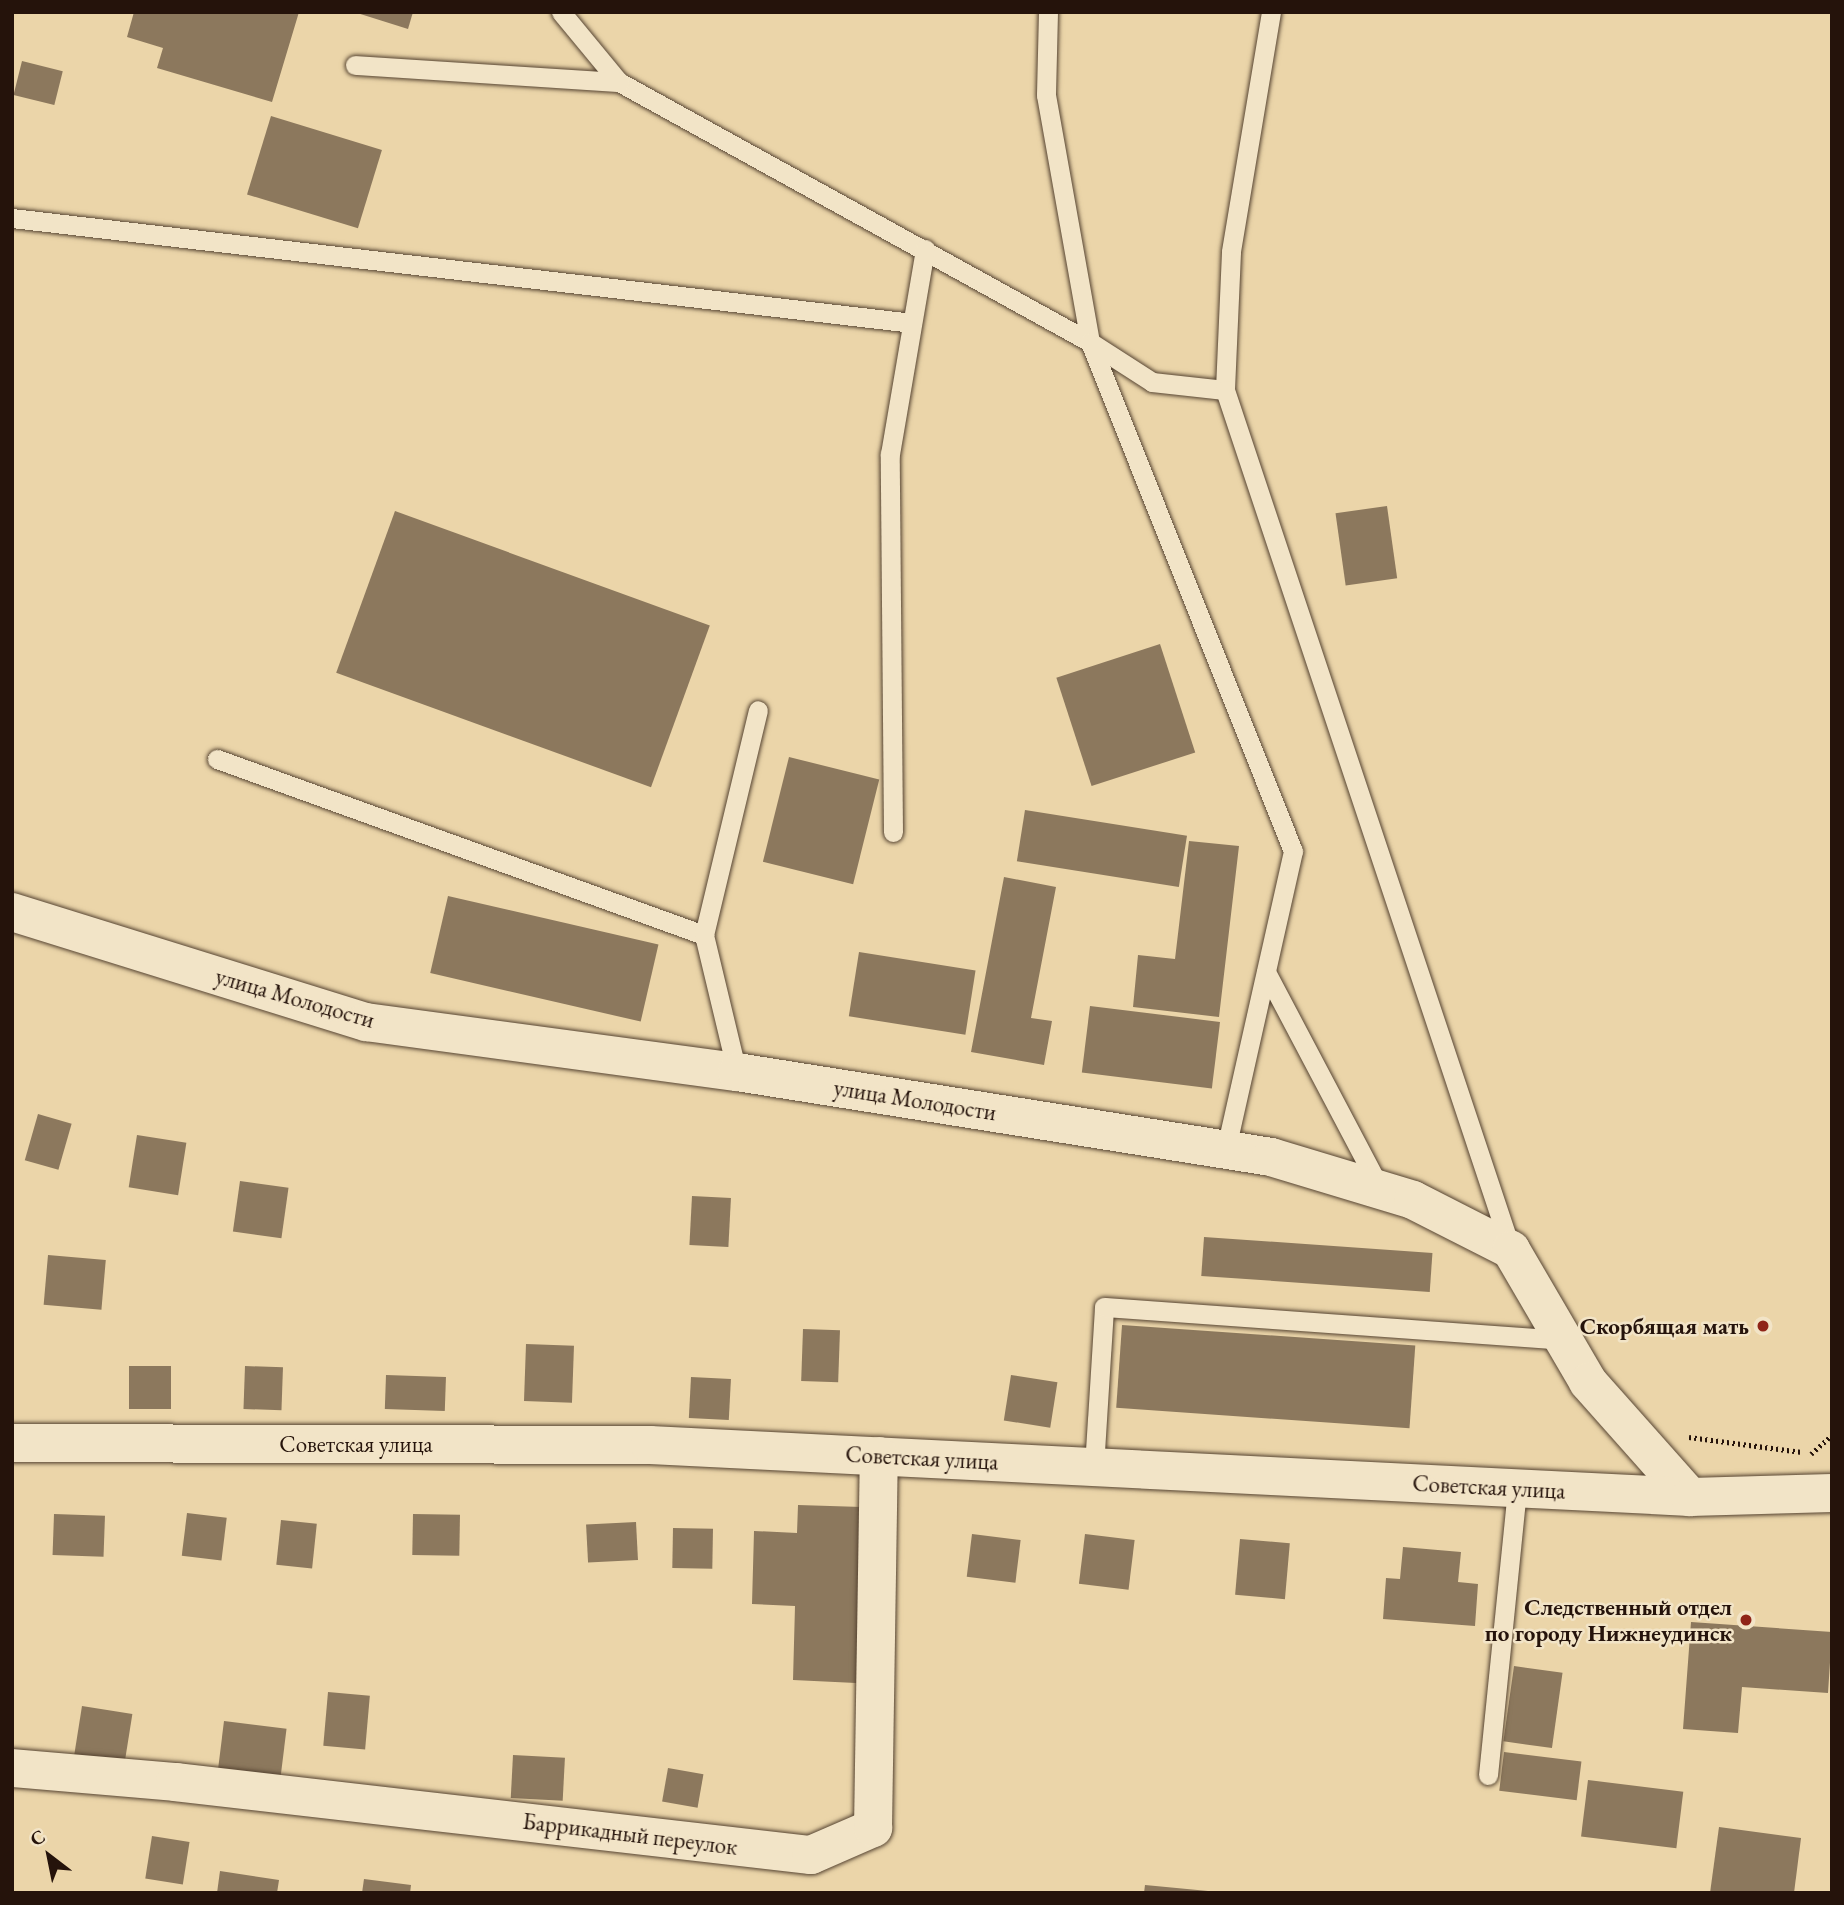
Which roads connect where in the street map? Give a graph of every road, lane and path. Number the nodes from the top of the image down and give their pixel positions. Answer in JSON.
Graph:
{"nodes":[{"id":1,"x":561,"y":12,"type":"edge"},
{"id":2,"x":1048,"y":12,"type":"edge"},
{"id":3,"x":1270,"y":12,"type":"edge"},
{"id":4,"x":355,"y":65,"type":"dead end"},
{"id":5,"x":620,"y":82,"type":"junction"},
{"id":6,"x":12,"y":218,"type":"edge"},
{"id":7,"x":925,"y":249,"type":"junction"},
{"id":8,"x":912,"y":323,"type":"junction"},
{"id":9,"x":1090,"y":342,"type":"junction"},
{"id":10,"x":1225,"y":390,"type":"junction"},
{"id":11,"x":758,"y":710,"type":"dead end"},
{"id":12,"x":217,"y":759,"type":"dead end"},
{"id":13,"x":893,"y":832,"type":"dead end"},
{"id":14,"x":12,"y":912,"type":"edge"},
{"id":15,"x":704,"y":935,"type":"junction"},
{"id":16,"x":1266,"y":972,"type":"junction"},
{"id":17,"x":737,"y":1072,"type":"junction"},
{"id":18,"x":1226,"y":1149,"type":"junction"},
{"id":19,"x":1382,"y":1190,"type":"junction"},
{"id":20,"x":1511,"y":1250,"type":"junction"},
{"id":21,"x":1564,"y":1340,"type":"junction"},
{"id":22,"x":1629,"y":1429,"type":"junction"},
{"id":23,"x":1832,"y":1434,"type":"edge"},
{"id":24,"x":12,"y":1443,"type":"edge"},
{"id":25,"x":879,"y":1456,"type":"junction"},
{"id":26,"x":1094,"y":1467,"type":"junction"},
{"id":27,"x":1517,"y":1488,"type":"junction"},
{"id":28,"x":1832,"y":1493,"type":"edge"},
{"id":29,"x":1690,"y":1497,"type":"junction"},
{"id":30,"x":12,"y":1768,"type":"edge"},
{"id":31,"x":1488,"y":1775,"type":"dead end"}],
"edges":[{"from":1,"to":5,"type":"lane"},
{"from":2,"to":9,"type":"lane"},
{"from":3,"to":10,"type":"lane"},
{"from":4,"to":5,"type":"lane"},
{"from":5,"to":7,"type":"lane"},
{"from":6,"to":8,"type":"lane"},
{"from":7,"to":8,"type":"lane"},
{"from":7,"to":9,"type":"lane"},
{"from":8,"to":13,"type":"lane"},
{"from":9,"to":10,"type":"lane"},
{"from":9,"to":16,"type":"lane"},
{"from":10,"to":20,"type":"lane"},
{"from":11,"to":15,"type":"lane"},
{"from":12,"to":15,"type":"lane"},
{"from":14,"to":17,"type":"street","name":"улица Молодости"},
{"from":15,"to":17,"type":"lane"},
{"from":16,"to":18,"type":"lane"},
{"from":16,"to":19,"type":"lane"},
{"from":17,"to":18,"type":"street","name":"улица Молодости"},
{"from":18,"to":19,"type":"street","name":"улица Молодости"},
{"from":19,"to":20,"type":"street","name":"улица Молодости"},
{"from":20,"to":21,"type":"street"},
{"from":21,"to":22,"type":"street"},
{"from":21,"to":26,"type":"lane"},
{"from":22,"to":23,"type":"path"},
{"from":22,"to":29,"type":"street"},
{"from":24,"to":25,"type":"street","name":"Советская улица"},
{"from":25,"to":26,"type":"street","name":"Советская улица"},
{"from":25,"to":30,"type":"street","name":"Баррикадный переулок"},
{"from":26,"to":27,"type":"street","name":"Советская улица"},
{"from":27,"to":29,"type":"street","name":"Советская улица"},
{"from":27,"to":31,"type":"lane"},
{"from":28,"to":29,"type":"street","name":"Советская улица"}]}
